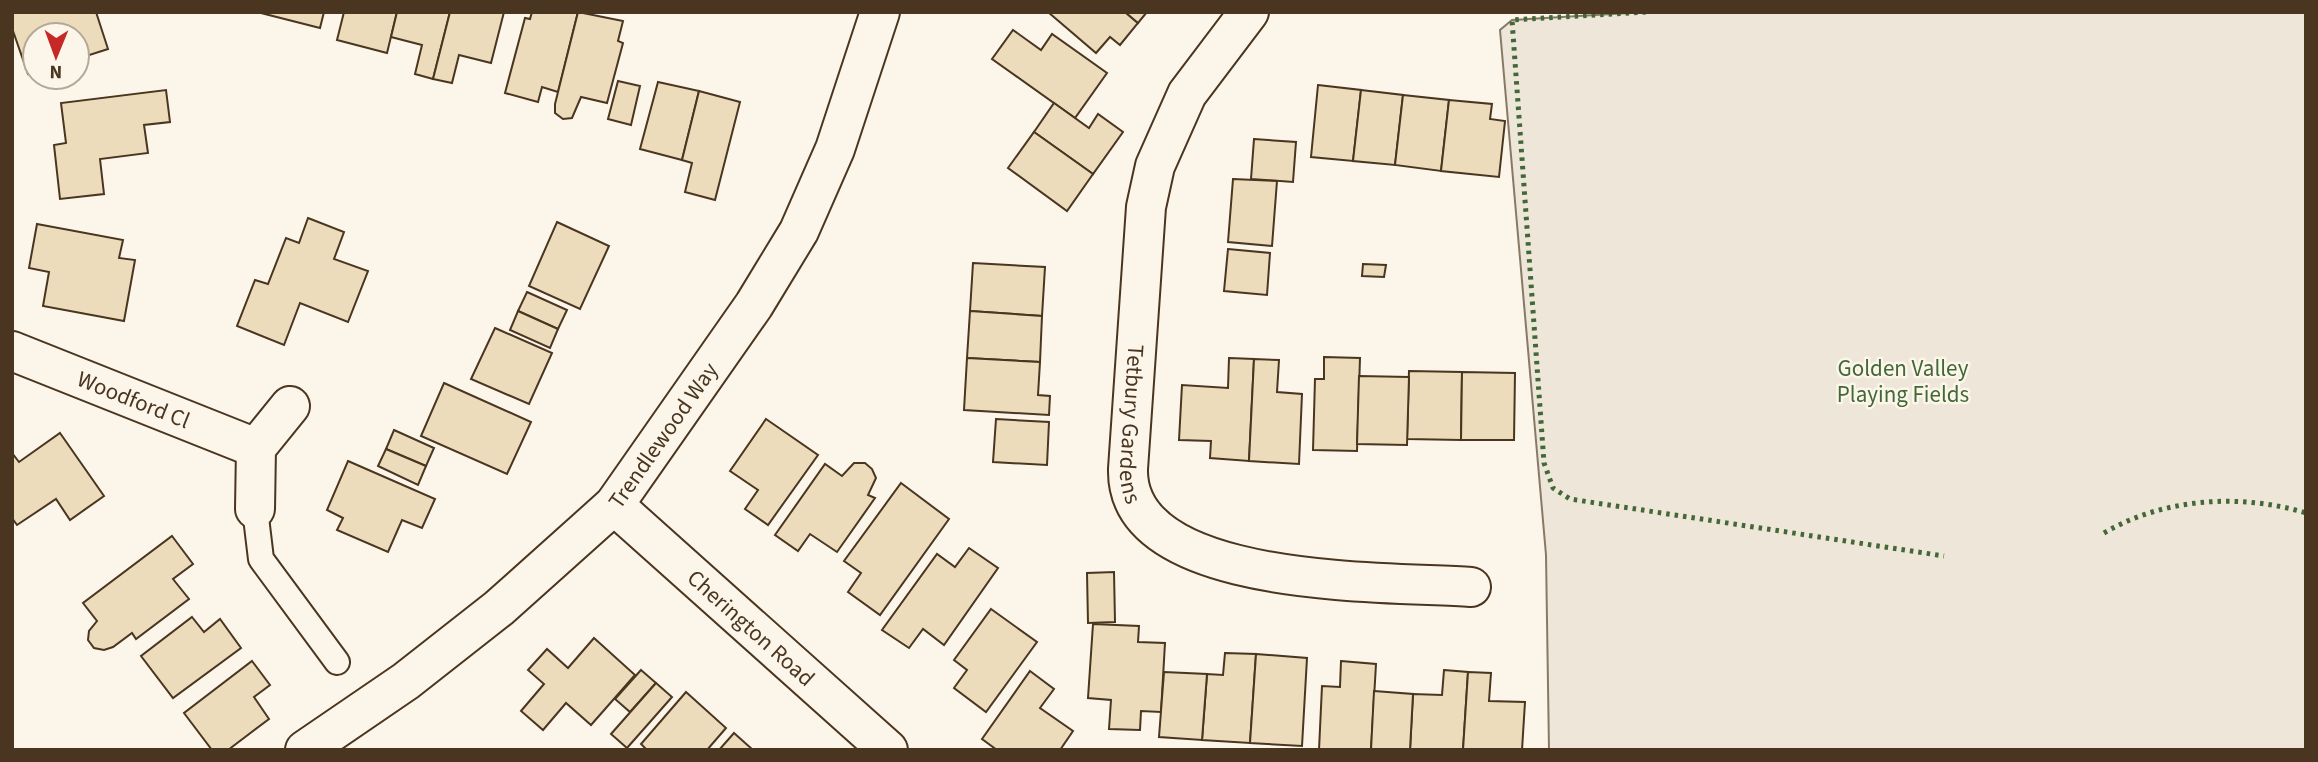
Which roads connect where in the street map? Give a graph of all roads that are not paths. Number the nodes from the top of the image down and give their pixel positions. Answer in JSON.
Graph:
{"nodes":[{"id":1,"x":880,"y":12,"type":"edge"},
{"id":2,"x":1250,"y":12,"type":"edge"},
{"id":3,"x":12,"y":351,"type":"edge"},
{"id":4,"x":290,"y":406,"type":"dead end"},
{"id":5,"x":256,"y":448,"type":"junction"},
{"id":6,"x":614,"y":505,"type":"junction"},
{"id":7,"x":255,"y":509,"type":"joint"},
{"id":8,"x":1471,"y":587,"type":"dead end"},
{"id":9,"x":337,"y":662,"type":"dead end"},
{"id":10,"x":305,"y":750,"type":"edge"},
{"id":11,"x":888,"y":750,"type":"edge"}],
"edges":[{"from":1,"to":6,"type":"street","name":"Trendlewood Way"},
{"from":2,"to":8,"type":"street","name":"Tetbury Gardens"},
{"from":3,"to":5,"type":"street","name":"Woodford Cl"},
{"from":4,"to":5,"type":"street"},
{"from":5,"to":7,"type":"street"},
{"from":6,"to":10,"type":"street","name":"Trendlewood Way"},
{"from":6,"to":11,"type":"street","name":"Cherington Road"},
{"from":7,"to":9,"type":"lane"}]}
